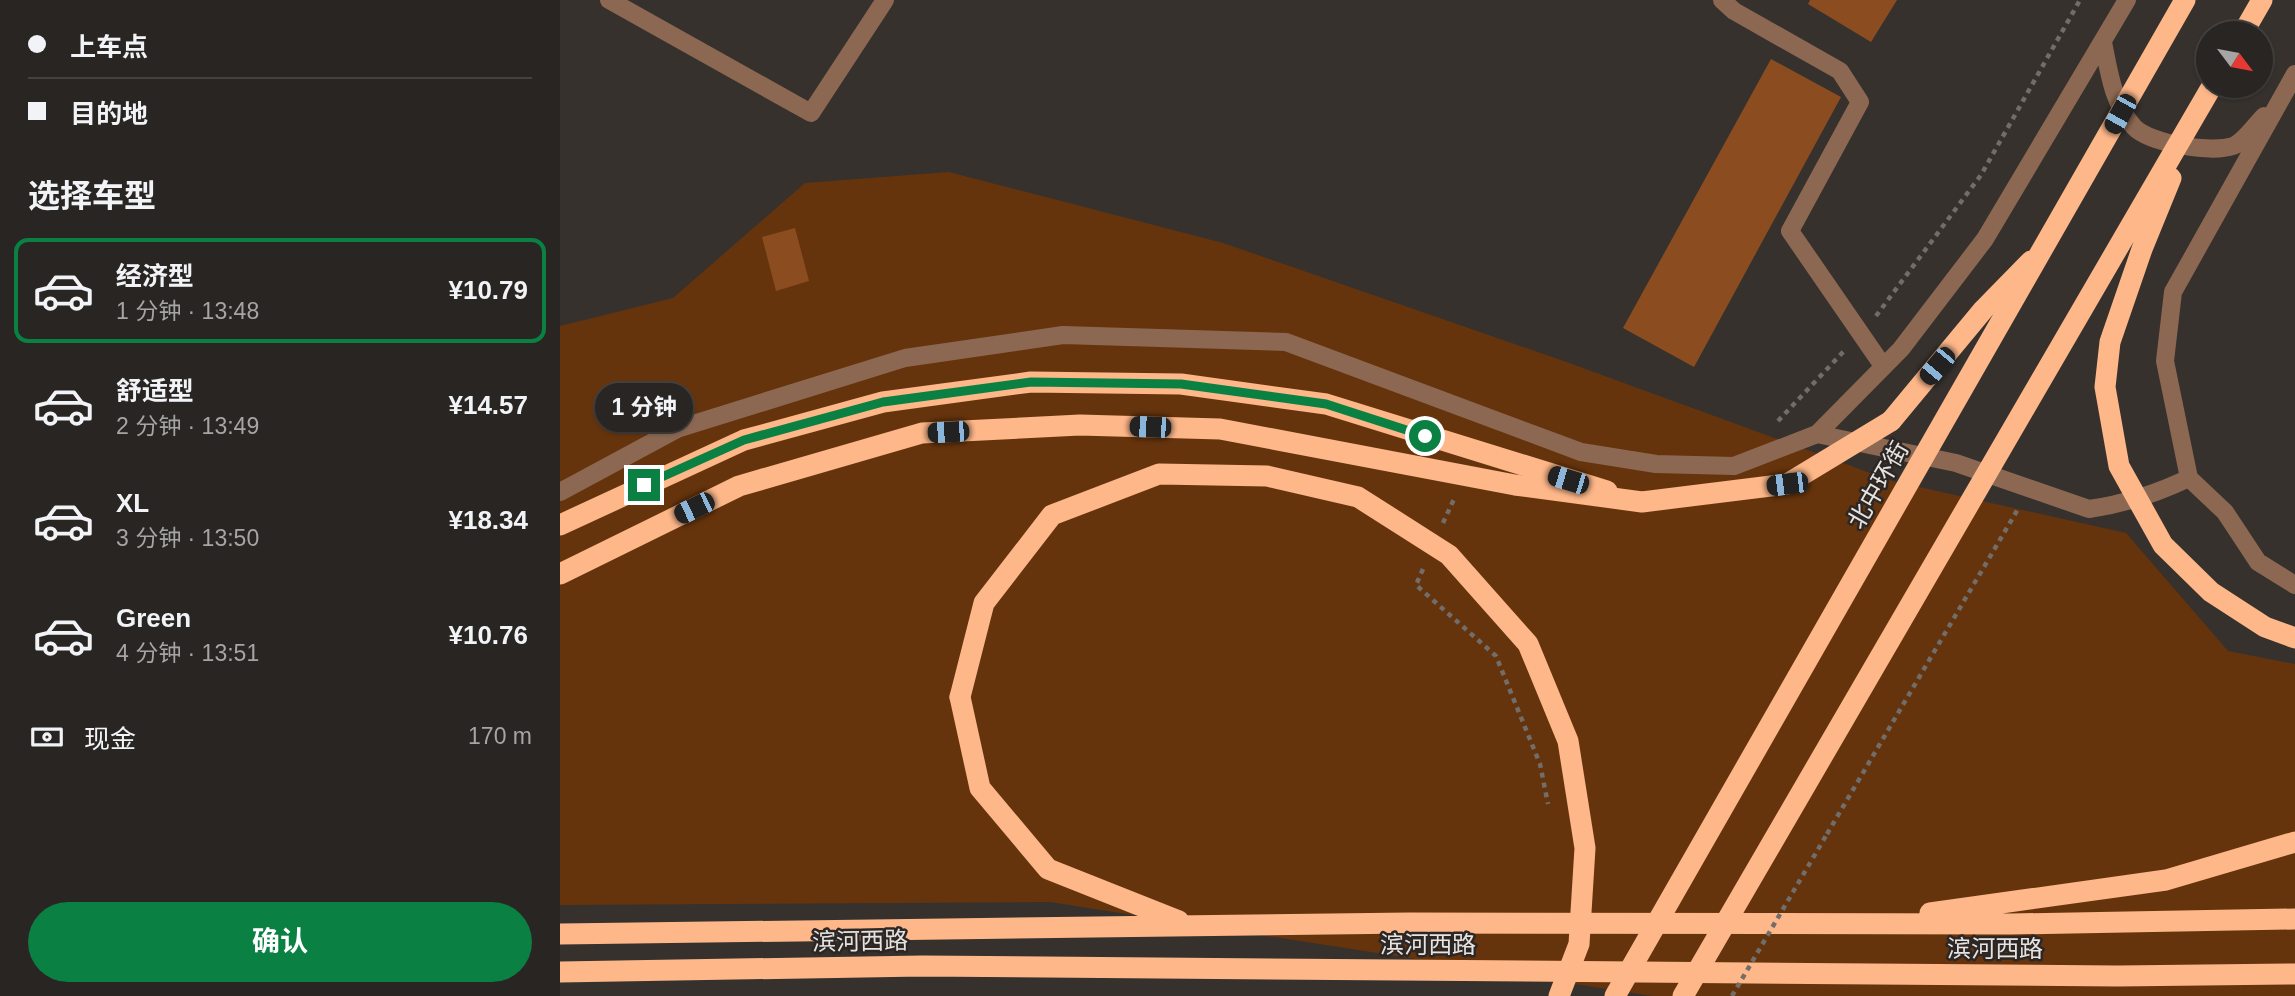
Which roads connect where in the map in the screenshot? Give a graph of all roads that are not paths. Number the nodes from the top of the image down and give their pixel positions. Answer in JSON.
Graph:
{"nodes":[{"id":1,"x":609,"y":0,"type":"edge"},
{"id":2,"x":885,"y":0,"type":"edge"},
{"id":3,"x":1722,"y":0,"type":"edge"},
{"id":4,"x":2127,"y":0,"type":"edge"},
{"id":5,"x":2185,"y":0,"type":"edge"},
{"id":6,"x":2262,"y":0,"type":"edge"},
{"id":7,"x":2249,"y":21,"type":"edge"},
{"id":8,"x":2103,"y":43,"type":"junction"},
{"id":9,"x":2295,"y":74,"type":"edge"},
{"id":10,"x":2205,"y":98,"type":"edge"},
{"id":11,"x":2206,"y":98,"type":"edge"},
{"id":12,"x":2280,"y":100,"type":"junction"},
{"id":13,"x":2043,"y":250,"type":"junction"},
{"id":14,"x":1883,"y":366,"type":"junction"},
{"id":15,"x":1817,"y":434,"type":"junction"},
{"id":16,"x":2189,"y":478,"type":"junction"},
{"id":17,"x":560,"y":492,"type":"edge"},
{"id":18,"x":1642,"y":502,"type":"junction"},
{"id":19,"x":560,"y":525,"type":"edge"},
{"id":20,"x":560,"y":574,"type":"edge"},
{"id":21,"x":2295,"y":585,"type":"edge"},
{"id":22,"x":2295,"y":638,"type":"edge"},
{"id":23,"x":2295,"y":842,"type":"edge"},
{"id":24,"x":2295,"y":919,"type":"edge"},
{"id":25,"x":1858,"y":923,"type":"junction"},
{"id":26,"x":1187,"y":925,"type":"junction"},
{"id":27,"x":560,"y":934,"type":"edge"},
{"id":28,"x":560,"y":972,"type":"edge"},
{"id":29,"x":2295,"y":974,"type":"edge"},
{"id":30,"x":1559,"y":996,"type":"edge"},
{"id":31,"x":1615,"y":996,"type":"edge"},
{"id":32,"x":1684,"y":996,"type":"edge"}],
"edges":[{"from":1,"to":2,"type":"street"},
{"from":3,"to":14,"type":"street"},
{"from":4,"to":8,"type":"street"},
{"from":5,"to":13,"type":"highway","name":"北中环街","bridge":true},
{"from":6,"to":7,"type":"highway"},
{"from":8,"to":12,"type":"street"},
{"from":8,"to":14,"type":"street"},
{"from":9,"to":12,"type":"street"},
{"from":10,"to":32,"type":"highway","bridge":true},
{"from":11,"to":22,"type":"highway","bridge":true},
{"from":12,"to":16,"type":"street"},
{"from":13,"to":18,"type":"highway","bridge":true},
{"from":13,"to":31,"type":"highway","name":"北中环街","bridge":true},
{"from":14,"to":15,"type":"street"},
{"from":15,"to":16,"type":"street"},
{"from":15,"to":17,"type":"street"},
{"from":16,"to":21,"type":"street"},
{"from":18,"to":19,"type":"highway"},
{"from":18,"to":20,"type":"highway","bridge":true},
{"from":23,"to":25,"type":"highway"},
{"from":24,"to":25,"type":"highway"},
{"from":25,"to":26,"type":"highway"},
{"from":26,"to":27,"type":"highway"},
{"from":26,"to":30,"type":"highway","bridge":true},
{"from":28,"to":29,"type":"highway","name":"滨河西路"}]}
